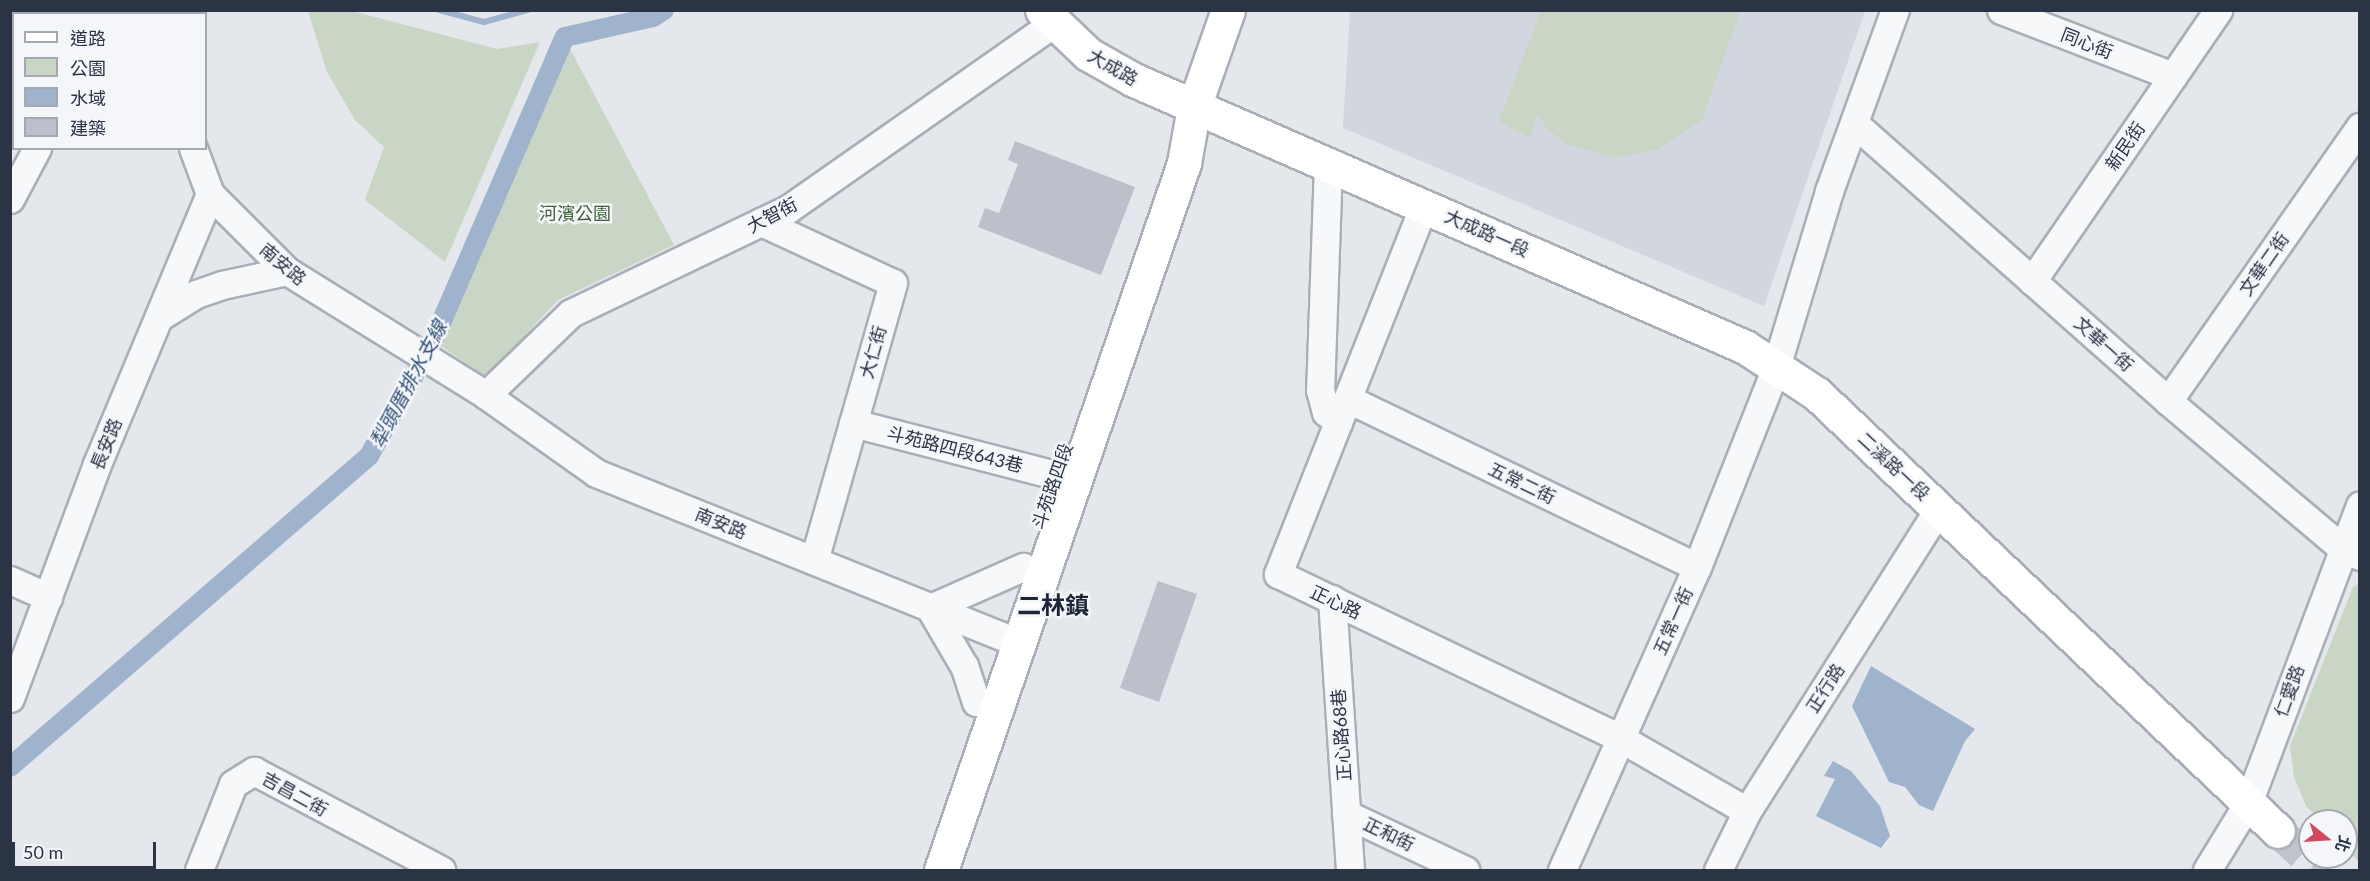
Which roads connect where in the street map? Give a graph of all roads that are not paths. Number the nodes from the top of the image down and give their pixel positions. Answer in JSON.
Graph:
{"nodes":[{"id":1,"x":1228,"y":10,"type":"edge"},
{"id":2,"x":1895,"y":10,"type":"edge"},
{"id":3,"x":2001,"y":10,"type":"edge"},
{"id":4,"x":2218,"y":10,"type":"edge"},
{"id":5,"x":1048,"y":17,"type":"edge"},
{"id":6,"x":2173,"y":76,"type":"junction"},
{"id":7,"x":1194,"y":107,"type":"junction"},
{"id":8,"x":1855,"y":124,"type":"junction"},
{"id":9,"x":2360,"y":127,"type":"edge"},
{"id":10,"x":36,"y":150,"type":"edge"},
{"id":11,"x":194,"y":150,"type":"edge"},
{"id":12,"x":1328,"y":164,"type":"junction"},
{"id":13,"x":210,"y":194,"type":"junction"},
{"id":14,"x":10,"y":200,"type":"edge"},
{"id":15,"x":1424,"y":205,"type":"junction"},
{"id":16,"x":761,"y":222,"type":"junction"},
{"id":17,"x":287,"y":271,"type":"junction"},
{"id":18,"x":2032,"y":281,"type":"junction"},
{"id":19,"x":159,"y":317,"type":"junction"},
{"id":20,"x":1776,"y":367,"type":"junction"},
{"id":21,"x":486,"y":395,"type":"junction"},
{"id":22,"x":2168,"y":401,"type":"junction"},
{"id":23,"x":1343,"y":411,"type":"junction"},
{"id":24,"x":853,"y":423,"type":"junction"},
{"id":25,"x":1056,"y":475,"type":"junction"},
{"id":26,"x":2360,"y":505,"type":"edge"},
{"id":27,"x":1939,"y":509,"type":"junction"},
{"id":28,"x":2351,"y":552,"type":"edge"},
{"id":29,"x":814,"y":560,"type":"junction"},
{"id":30,"x":1023,"y":567,"type":"junction"},
{"id":31,"x":1697,"y":567,"type":"junction"},
{"id":32,"x":10,"y":580,"type":"edge"},
{"id":33,"x":48,"y":597,"type":"junction"},
{"id":34,"x":1332,"y":599,"type":"junction"},
{"id":35,"x":930,"y":608,"type":"junction"},
{"id":36,"x":1009,"y":640,"type":"junction"},
{"id":37,"x":10,"y":698,"type":"edge"},
{"id":38,"x":976,"y":702,"type":"junction"},
{"id":39,"x":1620,"y":738,"type":"junction"},
{"id":40,"x":2248,"y":803,"type":"junction"},
{"id":41,"x":1747,"y":811,"type":"junction"},
{"id":42,"x":1346,"y":813,"type":"junction"},
{"id":43,"x":2278,"y":831,"type":"tunnel mouth"},
{"id":44,"x":199,"y":870,"type":"edge"},
{"id":45,"x":441,"y":870,"type":"edge"},
{"id":46,"x":918,"y":870,"type":"edge"},
{"id":47,"x":941,"y":870,"type":"edge"},
{"id":48,"x":1350,"y":870,"type":"edge"},
{"id":49,"x":1465,"y":870,"type":"edge"},
{"id":50,"x":1562,"y":870,"type":"edge"},
{"id":51,"x":1718,"y":870,"type":"edge"},
{"id":52,"x":2207,"y":870,"type":"edge"}],
"edges":[{"from":1,"to":7,"type":"main road","name":"斗苑路四段"},
{"from":2,"to":8,"type":"street"},
{"from":3,"to":6,"type":"street","name":"同心街"},
{"from":4,"to":6,"type":"street","name":"新民街"},
{"from":5,"to":7,"type":"main road","name":"大成路"},
{"from":5,"to":16,"type":"street","name":"大智街"},
{"from":6,"to":18,"type":"street","name":"新民街"},
{"from":7,"to":12,"type":"main road","name":"大成路一段"},
{"from":7,"to":25,"type":"main road","name":"斗苑路四段"},
{"from":7,"to":36,"type":"main road","name":"斗苑路四段"},
{"from":8,"to":18,"type":"street","name":"文華一街"},
{"from":8,"to":20,"type":"street"},
{"from":9,"to":22,"type":"street","name":"文華二街"},
{"from":10,"to":14,"type":"street"},
{"from":11,"to":13,"type":"street","name":"南安路"},
{"from":12,"to":15,"type":"main road","name":"大成路一段"},
{"from":12,"to":23,"type":"street"},
{"from":13,"to":17,"type":"street","name":"南安路"},
{"from":13,"to":19,"type":"street","name":"長安路"},
{"from":15,"to":20,"type":"main road","name":"大成路一段"},
{"from":15,"to":23,"type":"street","name":"正心路"},
{"from":16,"to":21,"type":"street","name":"大智街"},
{"from":16,"to":24,"type":"street","name":"大仁街"},
{"from":17,"to":19,"type":"street"},
{"from":17,"to":21,"type":"street","name":"南安路"},
{"from":18,"to":22,"type":"street","name":"文華一街"},
{"from":19,"to":33,"type":"street","name":"長安路"},
{"from":20,"to":27,"type":"main road","name":"二溪路一段"},
{"from":20,"to":31,"type":"street","name":"五常一街"},
{"from":21,"to":29,"type":"street","name":"南安路"},
{"from":22,"to":28,"type":"street","name":"文華一街"},
{"from":23,"to":31,"type":"street","name":"五常二街"},
{"from":23,"to":34,"type":"street","name":"正心路"},
{"from":24,"to":25,"type":"street","name":"斗苑路四段643巷"},
{"from":24,"to":29,"type":"street","name":"大仁街"},
{"from":25,"to":30,"type":"main road","name":"斗苑路四段"},
{"from":26,"to":28,"type":"street","name":"仁愛路"},
{"from":27,"to":40,"type":"main road","name":"二溪路一段"},
{"from":27,"to":41,"type":"street","name":"正行路"},
{"from":28,"to":40,"type":"street","name":"仁愛路"},
{"from":29,"to":35,"type":"street","name":"南安路"},
{"from":30,"to":35,"type":"street"},
{"from":30,"to":36,"type":"main road","name":"斗苑路四段"},
{"from":31,"to":39,"type":"street","name":"五常一街"},
{"from":32,"to":33,"type":"street"},
{"from":33,"to":37,"type":"street","name":"長安路"},
{"from":34,"to":39,"type":"street","name":"正心路"},
{"from":34,"to":42,"type":"street","name":"正心路68巷"},
{"from":35,"to":36,"type":"street","name":"南安路"},
{"from":35,"to":38,"type":"street"},
{"from":36,"to":38,"type":"main road","name":"斗苑路四段"},
{"from":36,"to":47,"type":"main road","name":"斗苑路四段"},
{"from":38,"to":46,"type":"main road","name":"斗苑路四段"},
{"from":39,"to":41,"type":"street","name":"正心路"},
{"from":39,"to":50,"type":"street","name":"五常一街"},
{"from":40,"to":43,"type":"main road","name":"二溪路一段"},
{"from":40,"to":52,"type":"street","name":"仁愛路"},
{"from":41,"to":51,"type":"street","name":"正行路"},
{"from":42,"to":48,"type":"street","name":"正心路68巷"},
{"from":42,"to":49,"type":"street","name":"正和街"},
{"from":44,"to":45,"type":"street","name":"吉昌二街"}]}
